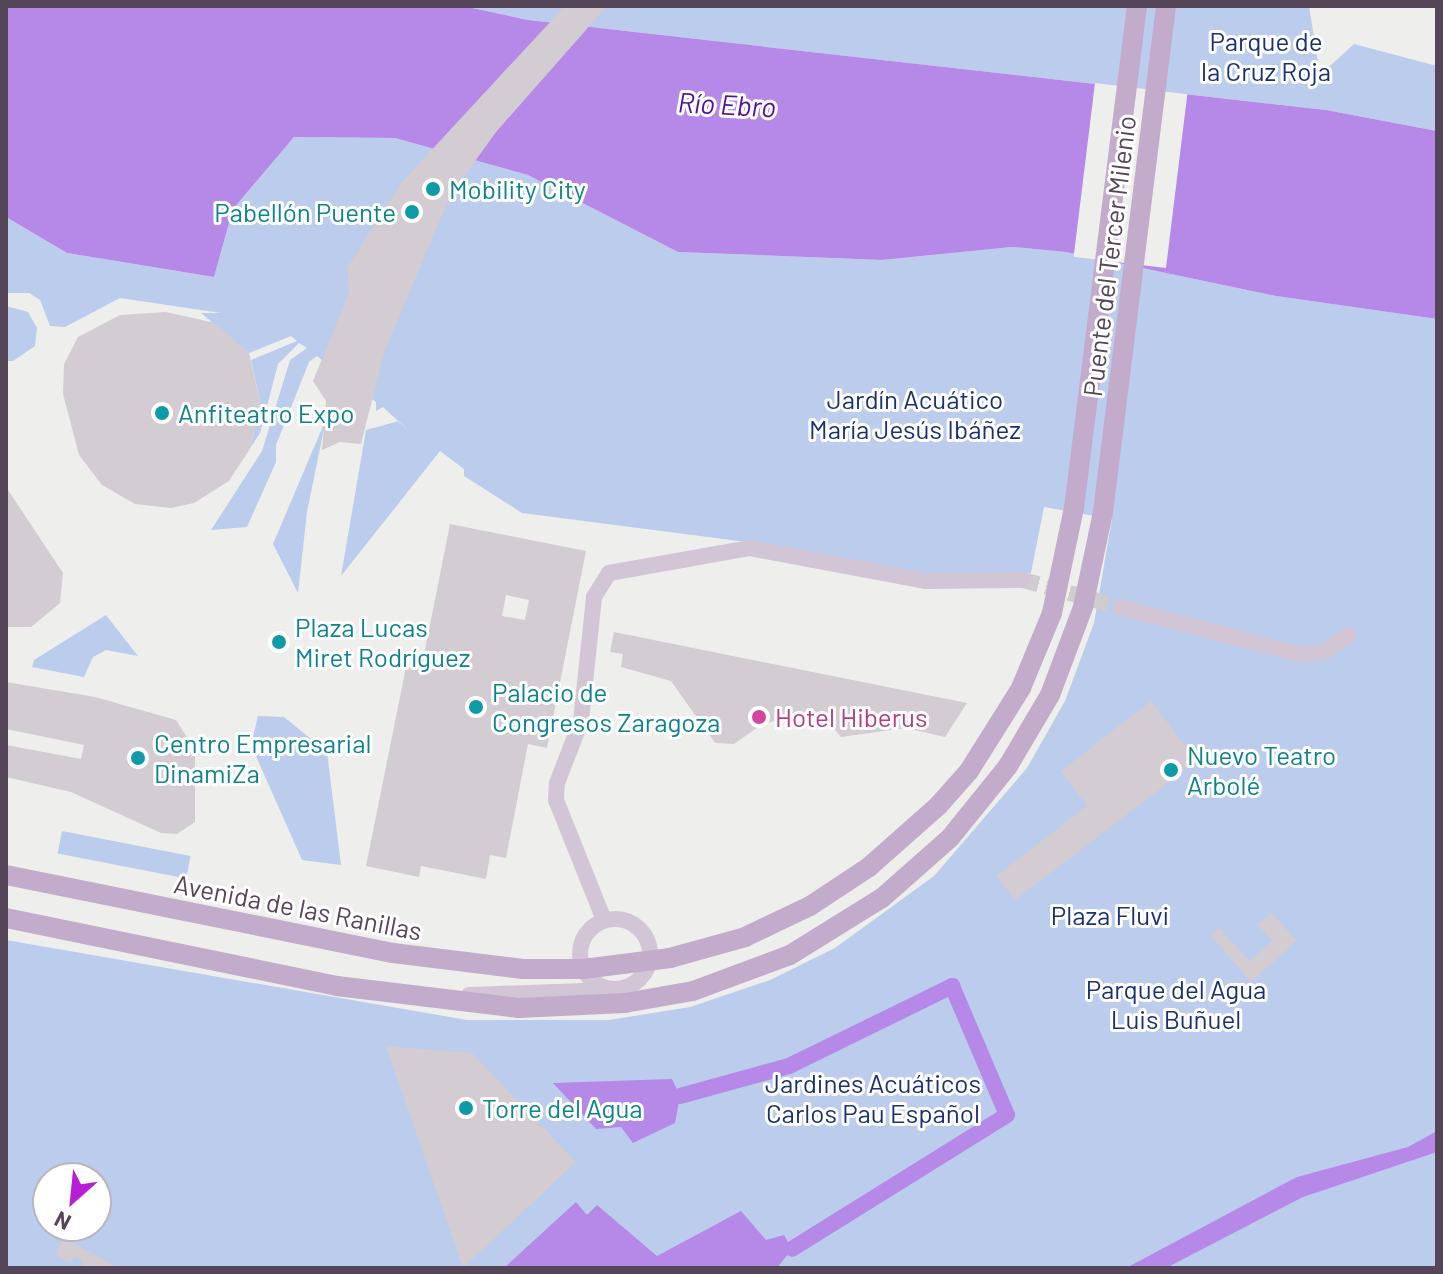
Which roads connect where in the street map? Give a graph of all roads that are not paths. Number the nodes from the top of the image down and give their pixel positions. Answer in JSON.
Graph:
{"nodes":[{"id":1,"x":1137,"y":6,"type":"edge"},
{"id":2,"x":1166,"y":6,"type":"edge"},
{"id":3,"x":1074,"y":508,"type":"joint"},
{"id":4,"x":1103,"y":512,"type":"joint"},
{"id":5,"x":1023,"y":580,"type":"tunnel mouth"},
{"id":6,"x":1120,"y":607,"type":"tunnel mouth"},
{"id":7,"x":1349,"y":635,"type":"dead end"},
{"id":8,"x":6,"y":875,"type":"edge"},
{"id":9,"x":6,"y":918,"type":"edge"},
{"id":10,"x":604,"y":920,"type":"junction"},
{"id":11,"x":650,"y":962,"type":"junction"},
{"id":12,"x":603,"y":987,"type":"junction"}],
"edges":[{"from":1,"to":3,"type":"main road","name":"Puente del Tercer Milenio"},
{"from":2,"to":4,"type":"main road","name":"Puente del Tercer Milenio"},
{"from":3,"to":11,"type":"main road","name":"Avenida de las Ranillas"},
{"from":4,"to":12,"type":"main road","name":"Avenida de las Ranillas"},
{"from":5,"to":10,"type":"street"},
{"from":6,"to":7,"type":"street"},
{"from":8,"to":12,"type":"main road","name":"Avenida de las Ranillas"},
{"from":9,"to":12,"type":"main road","name":"Avenida de las Ranillas"},
{"from":10,"to":11,"type":"street"},
{"from":10,"to":12,"type":"street"},
{"from":11,"to":12,"type":"main road","name":"Avenida de las Ranillas"},
{"from":11,"to":12,"type":"street","name":"Avenida de las Ranillas"}]}
